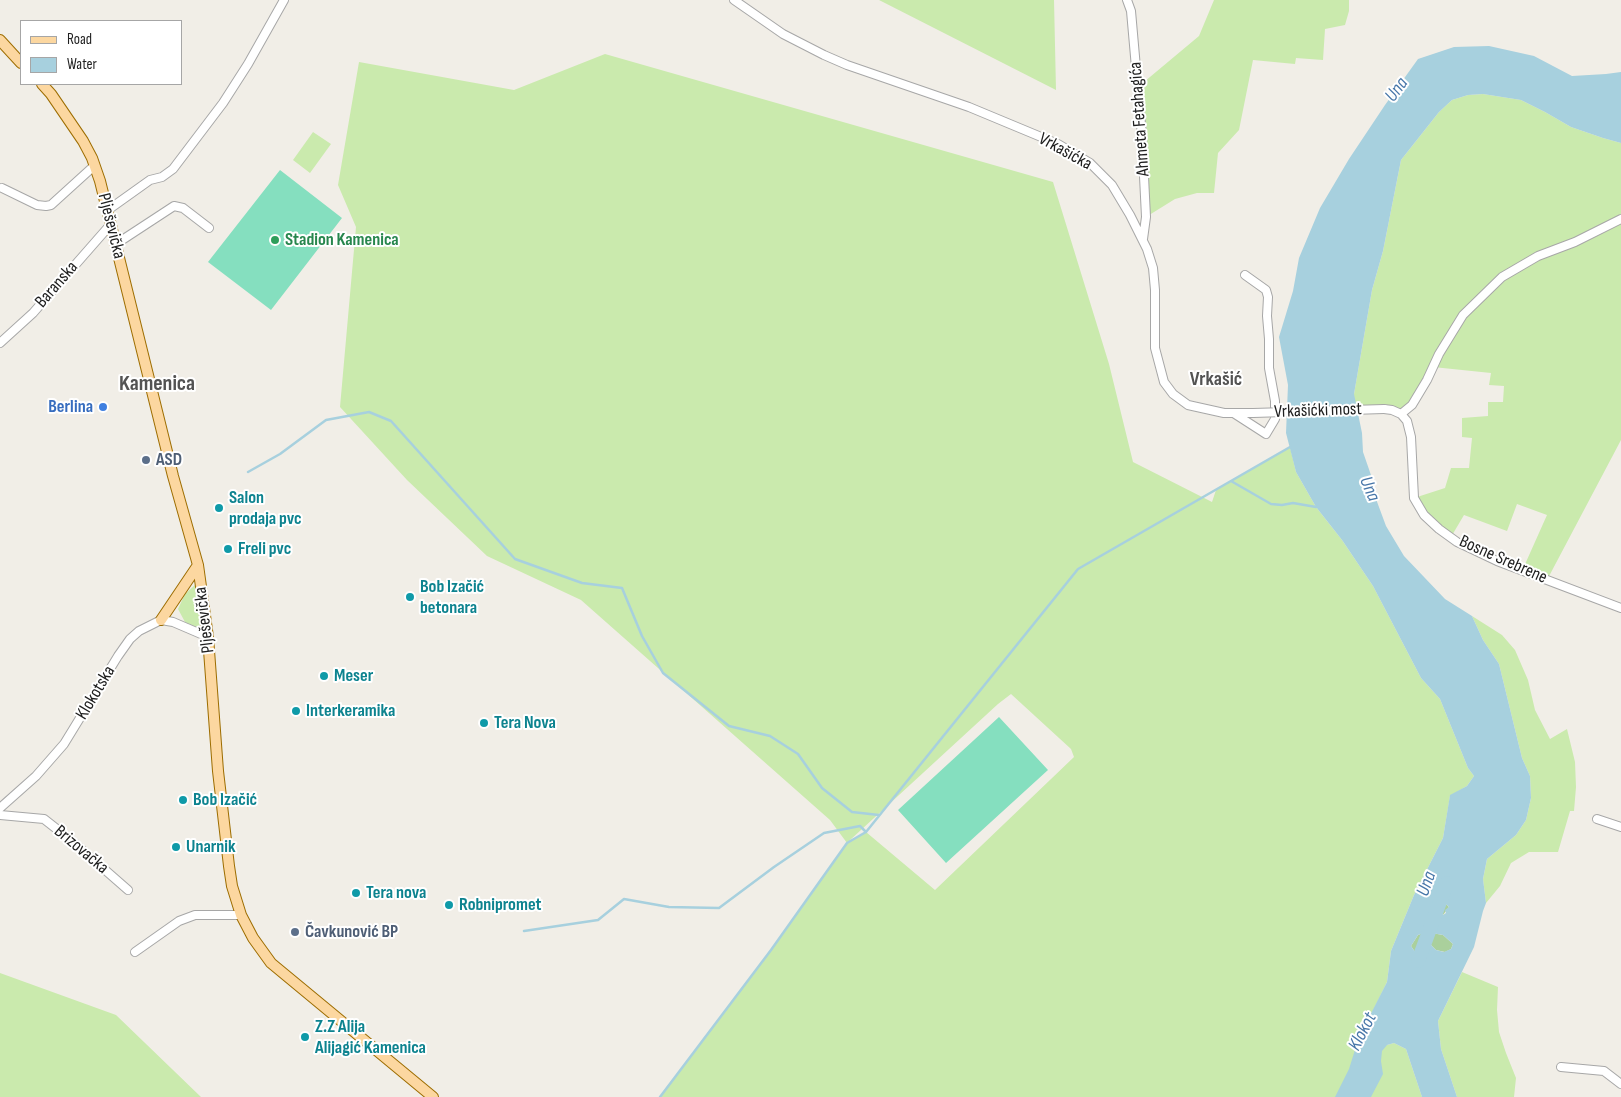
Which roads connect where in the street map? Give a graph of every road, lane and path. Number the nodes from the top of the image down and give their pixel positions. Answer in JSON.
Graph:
{"nodes":[{"id":1,"x":284,"y":0,"type":"edge"},
{"id":2,"x":734,"y":0,"type":"edge"},
{"id":3,"x":1127,"y":0,"type":"edge"},
{"id":4,"x":0,"y":40,"type":"edge"},
{"id":5,"x":20,"y":61,"type":"edge"},
{"id":6,"x":43,"y":85,"type":"edge"},
{"id":7,"x":94,"y":166,"type":"junction"},
{"id":8,"x":2,"y":188,"type":"dead end"},
{"id":9,"x":108,"y":210,"type":"junction"},
{"id":10,"x":1621,"y":219,"type":"edge"},
{"id":11,"x":111,"y":224,"type":"junction"},
{"id":12,"x":209,"y":228,"type":"dead end"},
{"id":13,"x":1143,"y":240,"type":"junction"},
{"id":14,"x":116,"y":244,"type":"junction"},
{"id":15,"x":1245,"y":275,"type":"dead end"},
{"id":16,"x":0,"y":343,"type":"edge"},
{"id":17,"x":1235,"y":413,"type":"junction"},
{"id":18,"x":1253,"y":413,"type":"joint"},
{"id":19,"x":1401,"y":414,"type":"junction"},
{"id":20,"x":198,"y":564,"type":"junction"},
{"id":21,"x":1621,"y":608,"type":"edge"},
{"id":22,"x":161,"y":620,"type":"junction"},
{"id":23,"x":208,"y":637,"type":"junction"},
{"id":24,"x":0,"y":808,"type":"edge"},
{"id":25,"x":0,"y":816,"type":"edge"},
{"id":26,"x":1597,"y":819,"type":"dead end"},
{"id":27,"x":1621,"y":827,"type":"edge"},
{"id":28,"x":128,"y":890,"type":"dead end"},
{"id":29,"x":241,"y":915,"type":"junction"},
{"id":30,"x":136,"y":952,"type":"dead end"},
{"id":31,"x":1562,"y":1067,"type":"dead end"},
{"id":32,"x":1621,"y":1084,"type":"edge"},
{"id":33,"x":434,"y":1097,"type":"edge"}],
"edges":[{"from":1,"to":9,"type":"street"},
{"from":2,"to":13,"type":"street","name":"Vrkašićka"},
{"from":3,"to":13,"type":"street","name":"Ahmeta Fetahagića"},
{"from":4,"to":5,"type":"main road"},
{"from":6,"to":7,"type":"main road","name":"Plješevička"},
{"from":7,"to":8,"type":"street"},
{"from":7,"to":9,"type":"main road","name":"Plješevička"},
{"from":9,"to":11,"type":"main road","name":"Plješevička"},
{"from":10,"to":19,"type":"street"},
{"from":11,"to":14,"type":"main road","name":"Plješevička"},
{"from":11,"to":16,"type":"street","name":"Baranska"},
{"from":12,"to":14,"type":"street"},
{"from":13,"to":17,"type":"street","name":"Vrkašićka"},
{"from":14,"to":20,"type":"main road","name":"Plješevička"},
{"from":15,"to":17,"type":"street"},
{"from":17,"to":18,"type":"street","name":"Vrkašićka"},
{"from":18,"to":19,"type":"street","name":"Vrkašićki most","bridge":true},
{"from":19,"to":21,"type":"street","name":"Bosne Srebrene"},
{"from":20,"to":22,"type":"main road"},
{"from":20,"to":23,"type":"main road","name":"Plješevička"},
{"from":22,"to":23,"type":"street"},
{"from":22,"to":24,"type":"street","name":"Klokotska"},
{"from":23,"to":29,"type":"main road","name":"Plješevička"},
{"from":25,"to":28,"type":"street","name":"Brizovačka"},
{"from":26,"to":27,"type":"street"},
{"from":29,"to":30,"type":"street"},
{"from":29,"to":33,"type":"main road","name":"Plješevička"},
{"from":31,"to":32,"type":"street"}]}
